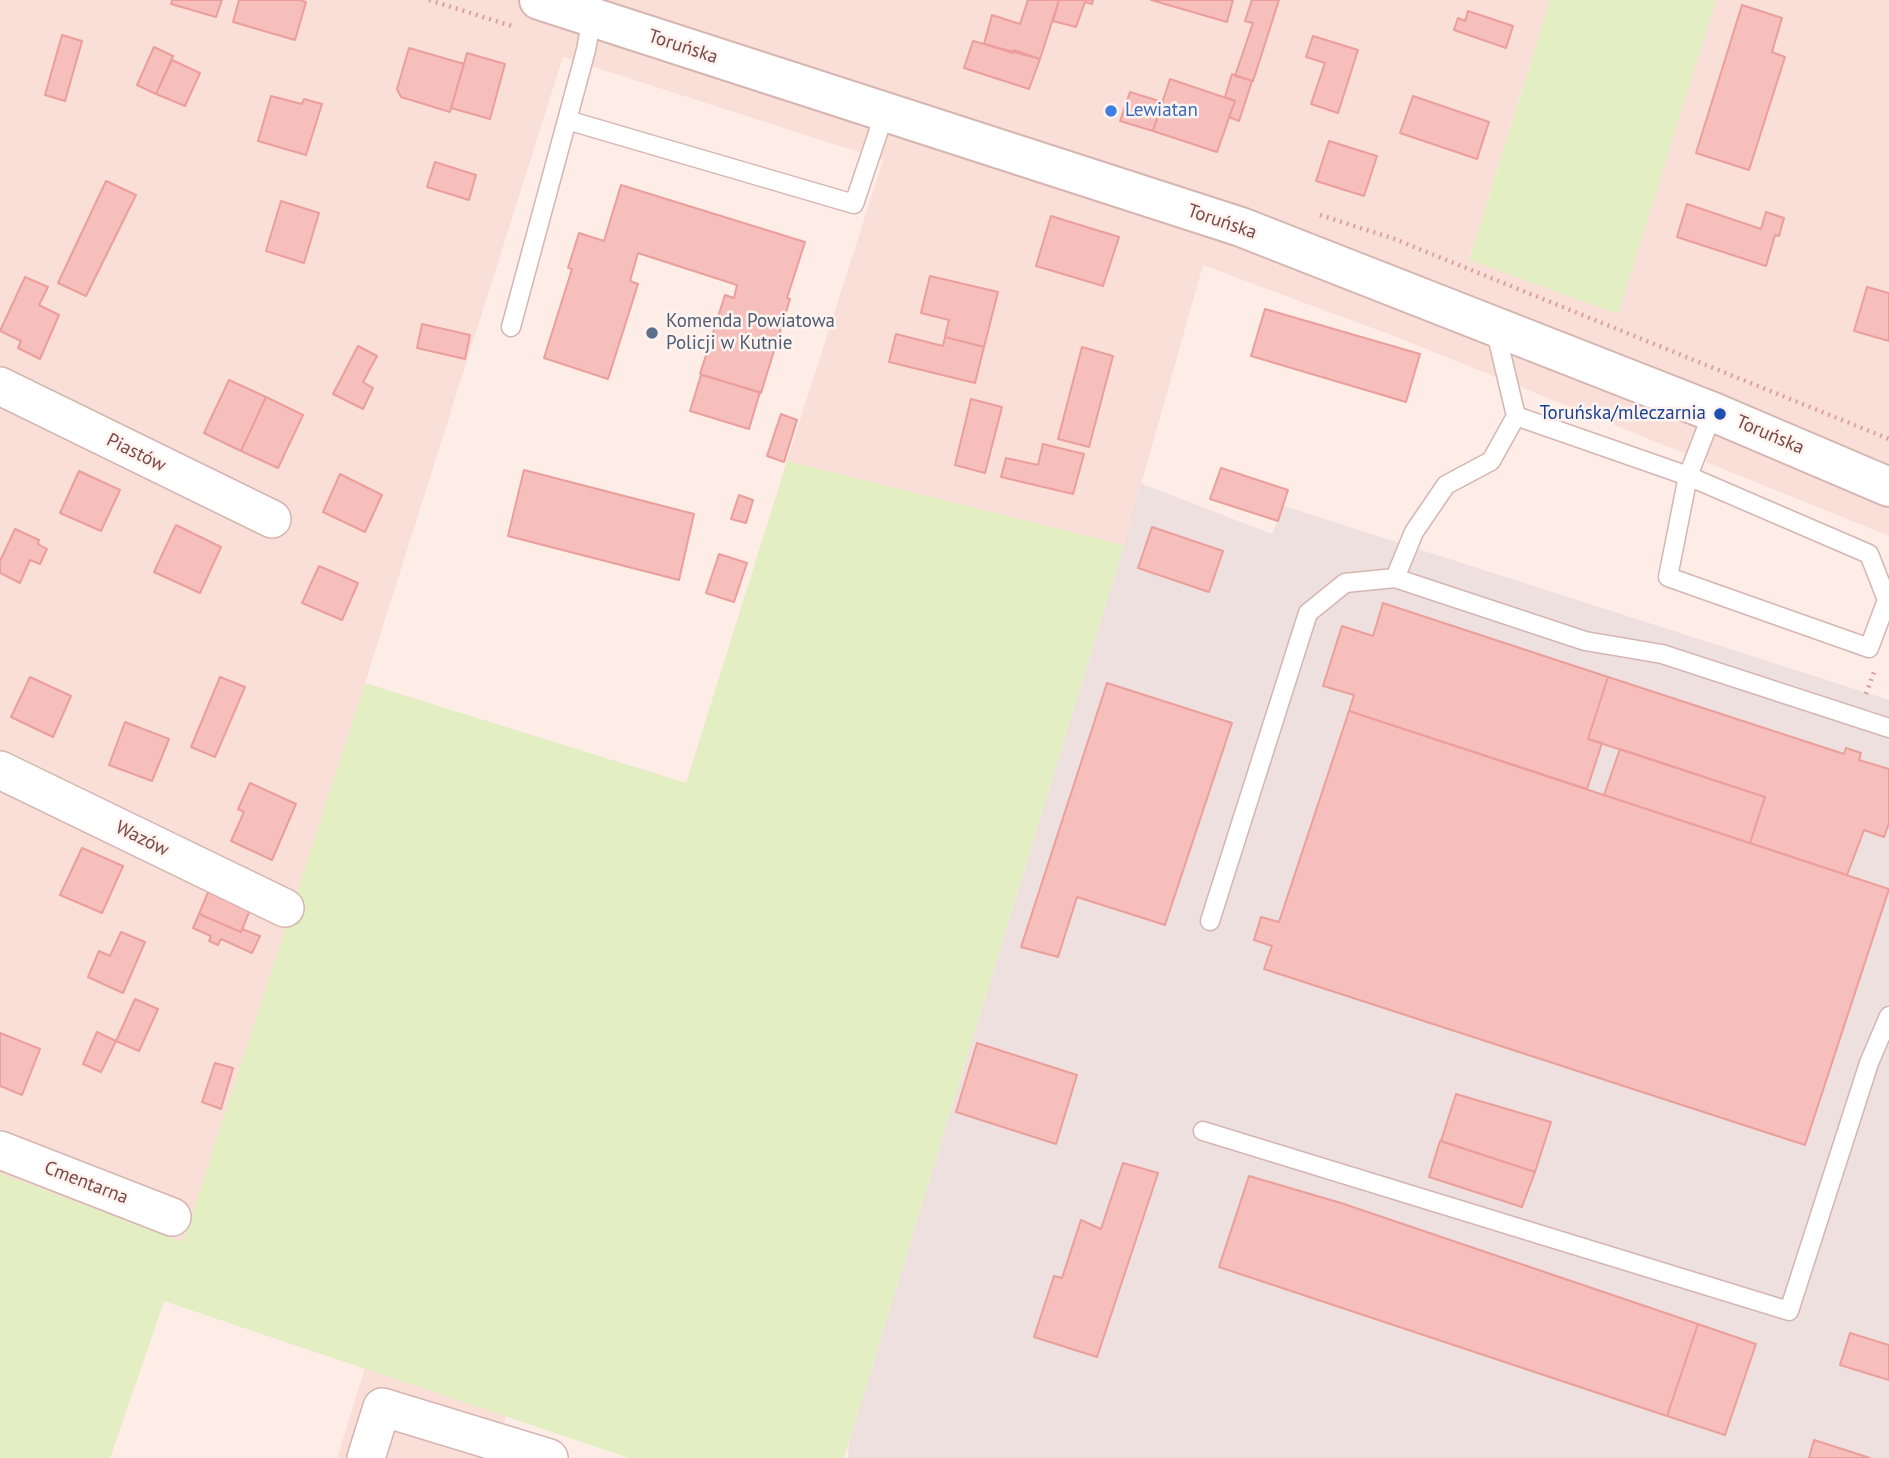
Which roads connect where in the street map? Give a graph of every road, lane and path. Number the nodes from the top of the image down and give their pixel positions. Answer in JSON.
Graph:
{"nodes":[{"id":1,"x":429,"y":0,"type":"edge"},
{"id":2,"x":530,"y":15,"type":"edge"},
{"id":3,"x":592,"y":17,"type":"junction"},
{"id":4,"x":885,"y":112,"type":"junction"},
{"id":5,"x":567,"y":120,"type":"junction"},
{"id":6,"x":1494,"y":325,"type":"junction"},
{"id":7,"x":511,"y":327,"type":"dead end"},
{"id":8,"x":0,"y":386,"type":"edge"},
{"id":9,"x":1713,"y":412,"type":"junction"},
{"id":10,"x":1516,"y":416,"type":"junction"},
{"id":11,"x":1688,"y":476,"type":"junction"},
{"id":12,"x":1889,"y":487,"type":"edge"},
{"id":13,"x":272,"y":519,"type":"dead end"},
{"id":14,"x":1395,"y":578,"type":"junction"},
{"id":15,"x":1889,"y":727,"type":"edge"},
{"id":16,"x":0,"y":770,"type":"edge"},
{"id":17,"x":285,"y":908,"type":"dead end"},
{"id":18,"x":1210,"y":921,"type":"dead end"},
{"id":19,"x":1889,"y":1016,"type":"edge"},
{"id":20,"x":1203,"y":1131,"type":"dead end"},
{"id":21,"x":0,"y":1150,"type":"edge"},
{"id":22,"x":172,"y":1217,"type":"dead end"},
{"id":23,"x":366,"y":1458,"type":"edge"},
{"id":24,"x":549,"y":1458,"type":"edge"}],
"edges":[{"from":1,"to":2,"type":"path"},
{"from":2,"to":3,"type":"street","name":"Toruńska"},
{"from":3,"to":4,"type":"street","name":"Toruńska"},
{"from":3,"to":5,"type":"lane"},
{"from":4,"to":5,"type":"lane"},
{"from":4,"to":6,"type":"street","name":"Toruńska"},
{"from":5,"to":7,"type":"lane"},
{"from":6,"to":9,"type":"street","name":"Toruńska"},
{"from":6,"to":10,"type":"lane"},
{"from":8,"to":13,"type":"street","name":"Piastów"},
{"from":9,"to":11,"type":"lane"},
{"from":9,"to":12,"type":"street","name":"Toruńska"},
{"from":10,"to":11,"type":"lane"},
{"from":10,"to":14,"type":"lane"},
{"from":11,"to":11,"type":"lane"},
{"from":14,"to":15,"type":"lane"},
{"from":14,"to":18,"type":"lane"},
{"from":16,"to":17,"type":"street","name":"Wazów"},
{"from":19,"to":20,"type":"lane"},
{"from":21,"to":22,"type":"street","name":"Cmentarna"},
{"from":23,"to":24,"type":"street"}]}
